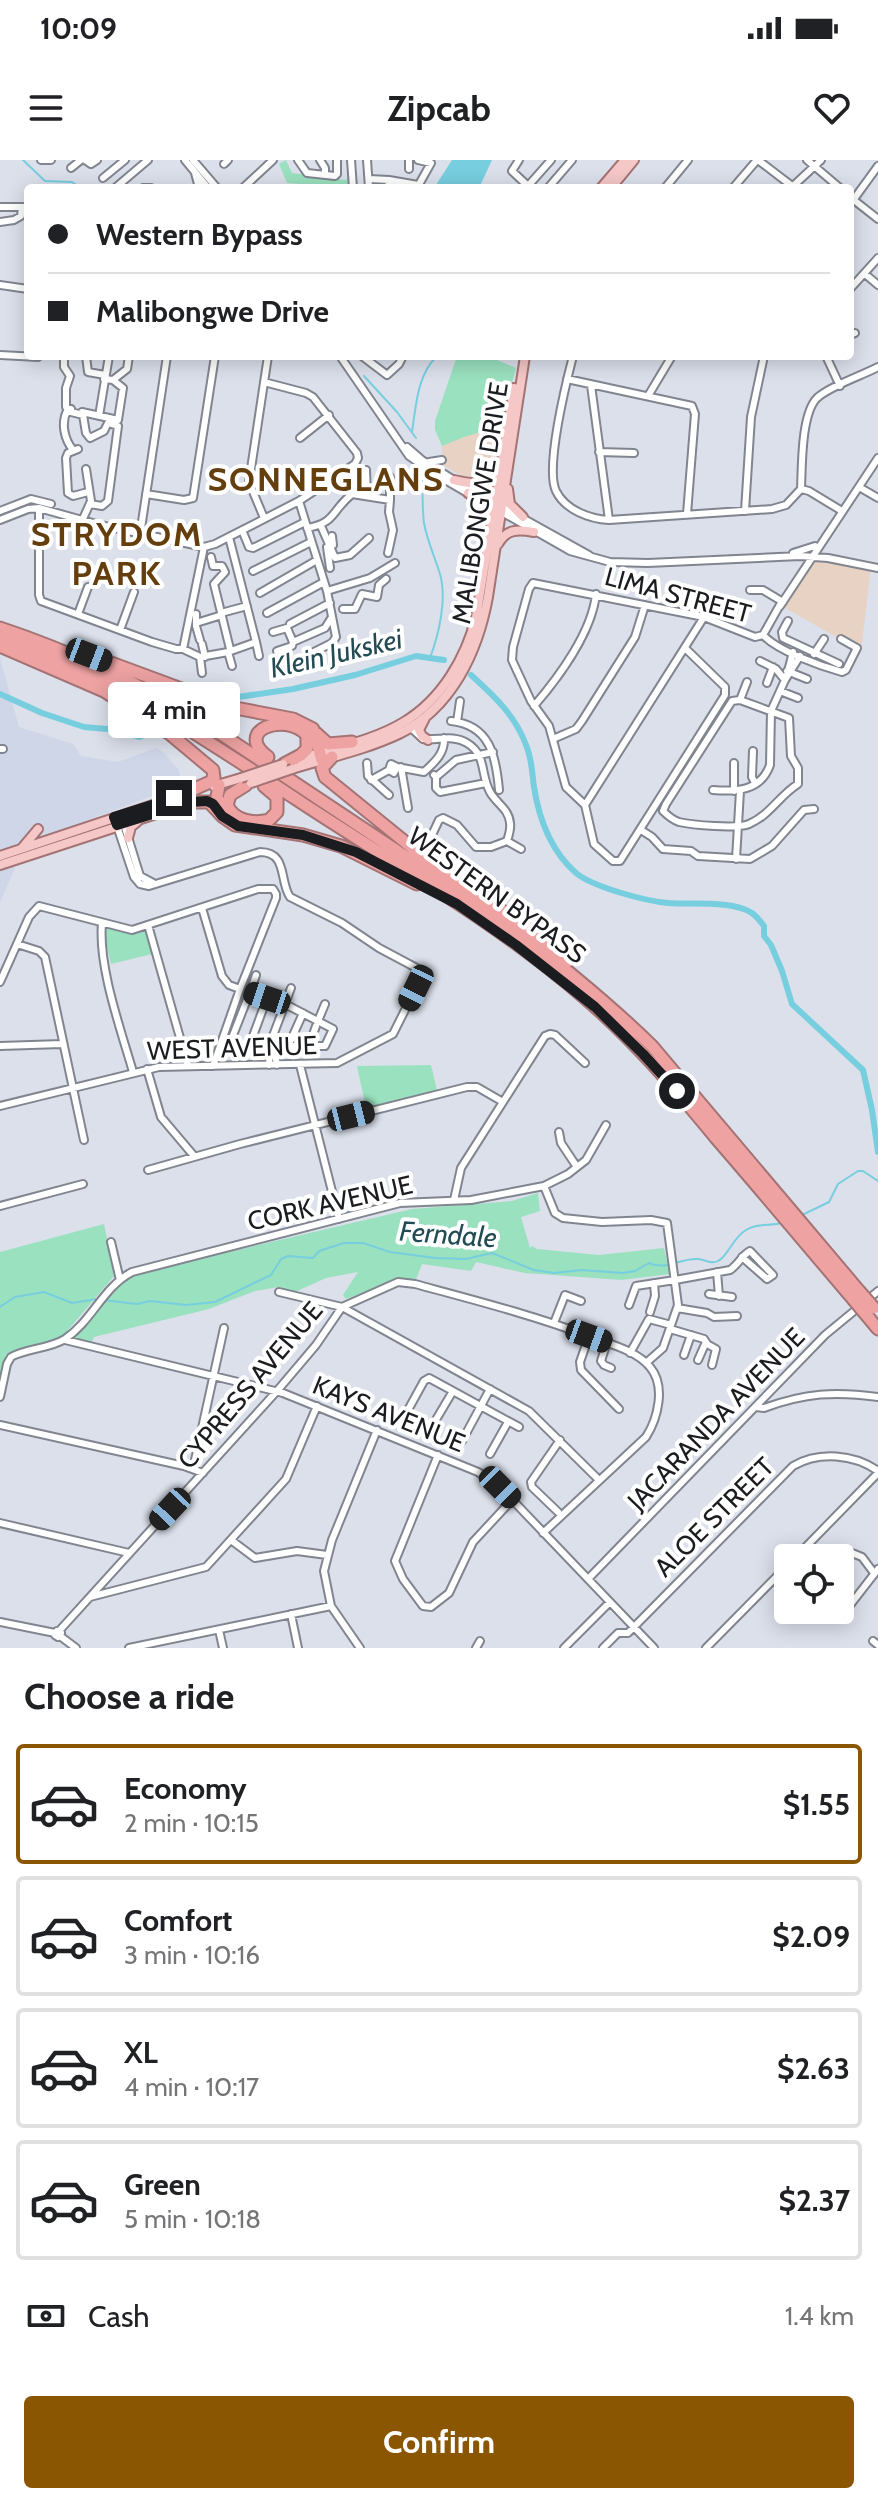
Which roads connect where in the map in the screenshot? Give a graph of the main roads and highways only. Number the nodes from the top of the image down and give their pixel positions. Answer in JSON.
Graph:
{"nodes":[{"id":1,"x":625,"y":160,"type":"edge"},
{"id":2,"x":634,"y":160,"type":"edge"},
{"id":3,"x":604,"y":184,"type":"edge"},
{"id":4,"x":614,"y":184,"type":"edge"},
{"id":5,"x":522,"y":360,"type":"edge"},
{"id":6,"x":504,"y":466,"type":"junction"},
{"id":7,"x":450,"y":478,"type":"road end"},
{"id":8,"x":468,"y":493,"type":"road end"},
{"id":9,"x":497,"y":506,"type":"junction"},
{"id":10,"x":523,"y":517,"type":"road end"},
{"id":11,"x":534,"y":532,"type":"road end"},
{"id":12,"x":495,"y":549,"type":"junction"},
{"id":13,"x":483,"y":573,"type":"junction"},
{"id":14,"x":0,"y":627,"type":"edge"},
{"id":15,"x":0,"y":638,"type":"edge"},
{"id":16,"x":0,"y":646,"type":"edge"},
{"id":17,"x":104,"y":691,"type":"junction"},
{"id":18,"x":430,"y":711,"type":"junction"},
{"id":19,"x":407,"y":724,"type":"junction"},
{"id":20,"x":313,"y":729,"type":"junction"},
{"id":21,"x":428,"y":740,"type":"road end"},
{"id":22,"x":352,"y":742,"type":"junction"},
{"id":23,"x":324,"y":756,"type":"junction"},
{"id":24,"x":286,"y":766,"type":"junction"},
{"id":25,"x":246,"y":782,"type":"junction"},
{"id":26,"x":218,"y":789,"type":"junction"},
{"id":27,"x":174,"y":798,"type":"junction"},
{"id":28,"x":191,"y":802,"type":"junction"},
{"id":29,"x":144,"y":817,"type":"junction"},
{"id":30,"x":119,"y":820,"type":"junction"},
{"id":31,"x":227,"y":820,"type":"junction"},
{"id":32,"x":56,"y":837,"type":"junction"},
{"id":33,"x":128,"y":838,"type":"road end"},
{"id":34,"x":22,"y":849,"type":"junction"},
{"id":35,"x":0,"y":856,"type":"edge"},
{"id":36,"x":429,"y":862,"type":"junction"},
{"id":37,"x":0,"y":865,"type":"edge"},
{"id":38,"x":457,"y":904,"type":"junction"},
{"id":39,"x":627,"y":1022,"type":"junction"},
{"id":40,"x":779,"y":1204,"type":"junction"},
{"id":41,"x":873,"y":1312,"type":"edge"},
{"id":42,"x":878,"y":1329,"type":"edge"}],
"edges":[{"from":1,"to":3,"type":"main road"},
{"from":2,"to":4,"type":"main road"},
{"from":5,"to":6,"type":"main road","name":"MALIBONGWE DRIVE"},
{"from":6,"to":7,"type":"main road"},
{"from":6,"to":9,"type":"main road","name":"MALIBONGWE DRIVE"},
{"from":6,"to":10,"type":"main road"},
{"from":8,"to":13,"type":"main road"},
{"from":9,"to":12,"type":"main road","name":"MALIBONGWE DRIVE"},
{"from":9,"to":13,"type":"main road","name":"MALIBONGWE DRIVE"},
{"from":11,"to":12,"type":"main road"},
{"from":12,"to":18,"type":"main road","name":"MALIBONGWE DRIVE"},
{"from":13,"to":19,"type":"main road","name":"MALIBONGWE DRIVE"},
{"from":14,"to":20,"type":"highway"},
{"from":14,"to":39,"type":"highway","name":"WESTERN BYPASS"},
{"from":15,"to":38,"type":"highway","name":"WESTERN BYPASS"},
{"from":16,"to":17,"type":"highway"},
{"from":17,"to":25,"type":"highway"},
{"from":17,"to":27,"type":"highway"},
{"from":18,"to":19,"type":"main road","name":"MALIBONGWE DRIVE"},
{"from":18,"to":21,"type":"main road"},
{"from":19,"to":22,"type":"main road","name":"MALIBONGWE DRIVE"},
{"from":19,"to":23,"type":"main road","name":"MALIBONGWE DRIVE"},
{"from":20,"to":22,"type":"highway"},
{"from":20,"to":23,"type":"highway"},
{"from":22,"to":23,"type":"main road","name":"MALIBONGWE DRIVE"},
{"from":23,"to":24,"type":"main road","name":"MALIBONGWE DRIVE"},
{"from":23,"to":36,"type":"highway"},
{"from":24,"to":25,"type":"main road","name":"MALIBONGWE DRIVE","bridge":true},
{"from":24,"to":36,"type":"highway"},
{"from":25,"to":26,"type":"main road","name":"MALIBONGWE DRIVE"},
{"from":26,"to":27,"type":"main road","name":"MALIBONGWE DRIVE"},
{"from":26,"to":28,"type":"main road","name":"MALIBONGWE DRIVE"},
{"from":26,"to":31,"type":"highway"},
{"from":27,"to":30,"type":"main road","name":"MALIBONGWE DRIVE"},
{"from":28,"to":29,"type":"main road","name":"MALIBONGWE DRIVE"},
{"from":28,"to":31,"type":"highway"},
{"from":29,"to":30,"type":"main road","name":"MALIBONGWE DRIVE"},
{"from":29,"to":33,"type":"main road"},
{"from":30,"to":32,"type":"main road","name":"MALIBONGWE DRIVE"},
{"from":30,"to":37,"type":"main road","name":"MALIBONGWE DRIVE"},
{"from":31,"to":38,"type":"highway"},
{"from":32,"to":34,"type":"main road","name":"MALIBONGWE DRIVE"},
{"from":32,"to":34,"type":"main road"},
{"from":34,"to":35,"type":"main road","name":"MALIBONGWE DRIVE"},
{"from":36,"to":39,"type":"highway"},
{"from":38,"to":40,"type":"highway","name":"WESTERN BYPASS"},
{"from":39,"to":40,"type":"highway","name":"WESTERN BYPASS"},
{"from":40,"to":41,"type":"highway","name":"WESTERN BYPASS","bridge":true},
{"from":41,"to":42,"type":"highway","name":"WESTERN BYPASS"}]}
